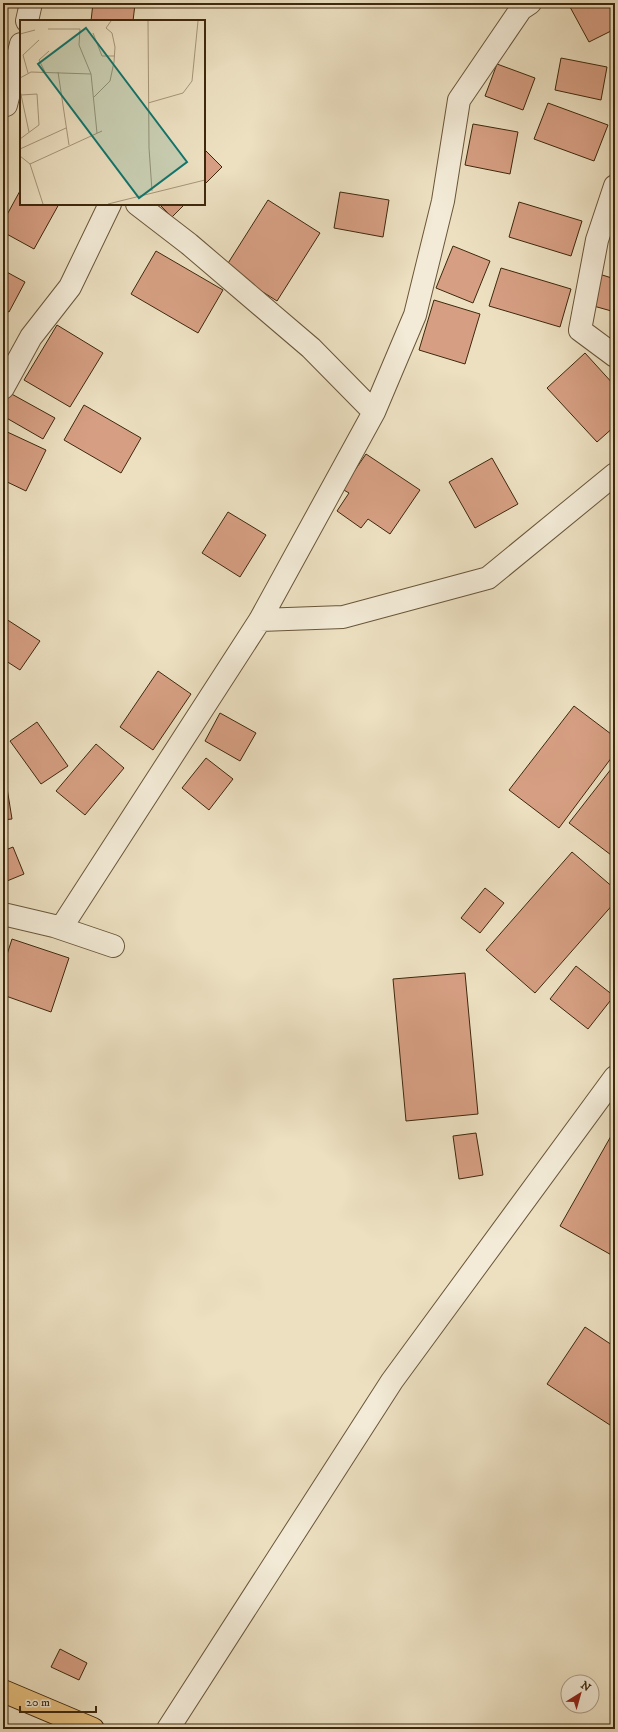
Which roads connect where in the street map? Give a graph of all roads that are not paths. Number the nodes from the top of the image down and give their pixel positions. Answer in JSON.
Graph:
{"nodes":[{"id":1,"x":31,"y":3,"type":"edge"},
{"id":2,"x":530,"y":3,"type":"edge"},
{"id":3,"x":27,"y":20,"type":"edge"},
{"id":4,"x":20,"y":50,"type":"edge"},
{"id":5,"x":10,"y":108,"type":"edge"},
{"id":6,"x":615,"y":186,"type":"edge"},
{"id":7,"x":110,"y":205,"type":"edge"},
{"id":8,"x":138,"y":205,"type":"edge"},
{"id":9,"x":615,"y":356,"type":"edge"},
{"id":10,"x":3,"y":388,"type":"edge"},
{"id":11,"x":374,"y":412,"type":"junction"},
{"id":12,"x":615,"y":474,"type":"edge"},
{"id":13,"x":260,"y":620,"type":"junction"},
{"id":14,"x":3,"y":914,"type":"edge"},
{"id":15,"x":61,"y":928,"type":"junction"},
{"id":16,"x":113,"y":946,"type":"dead end"},
{"id":17,"x":615,"y":1076,"type":"edge"},
{"id":18,"x":3,"y":1690,"type":"edge"},
{"id":19,"x":93,"y":1729,"type":"edge"},
{"id":20,"x":168,"y":1729,"type":"edge"}],
"edges":[{"from":1,"to":3,"type":"street"},
{"from":2,"to":11,"type":"street"},
{"from":4,"to":5,"type":"street"},
{"from":6,"to":9,"type":"street"},
{"from":7,"to":10,"type":"street"},
{"from":8,"to":11,"type":"street"},
{"from":11,"to":13,"type":"street"},
{"from":12,"to":13,"type":"street"},
{"from":13,"to":15,"type":"street"},
{"from":14,"to":15,"type":"street"},
{"from":15,"to":16,"type":"street"},
{"from":17,"to":20,"type":"street"},
{"from":18,"to":19,"type":"main road"}]}
